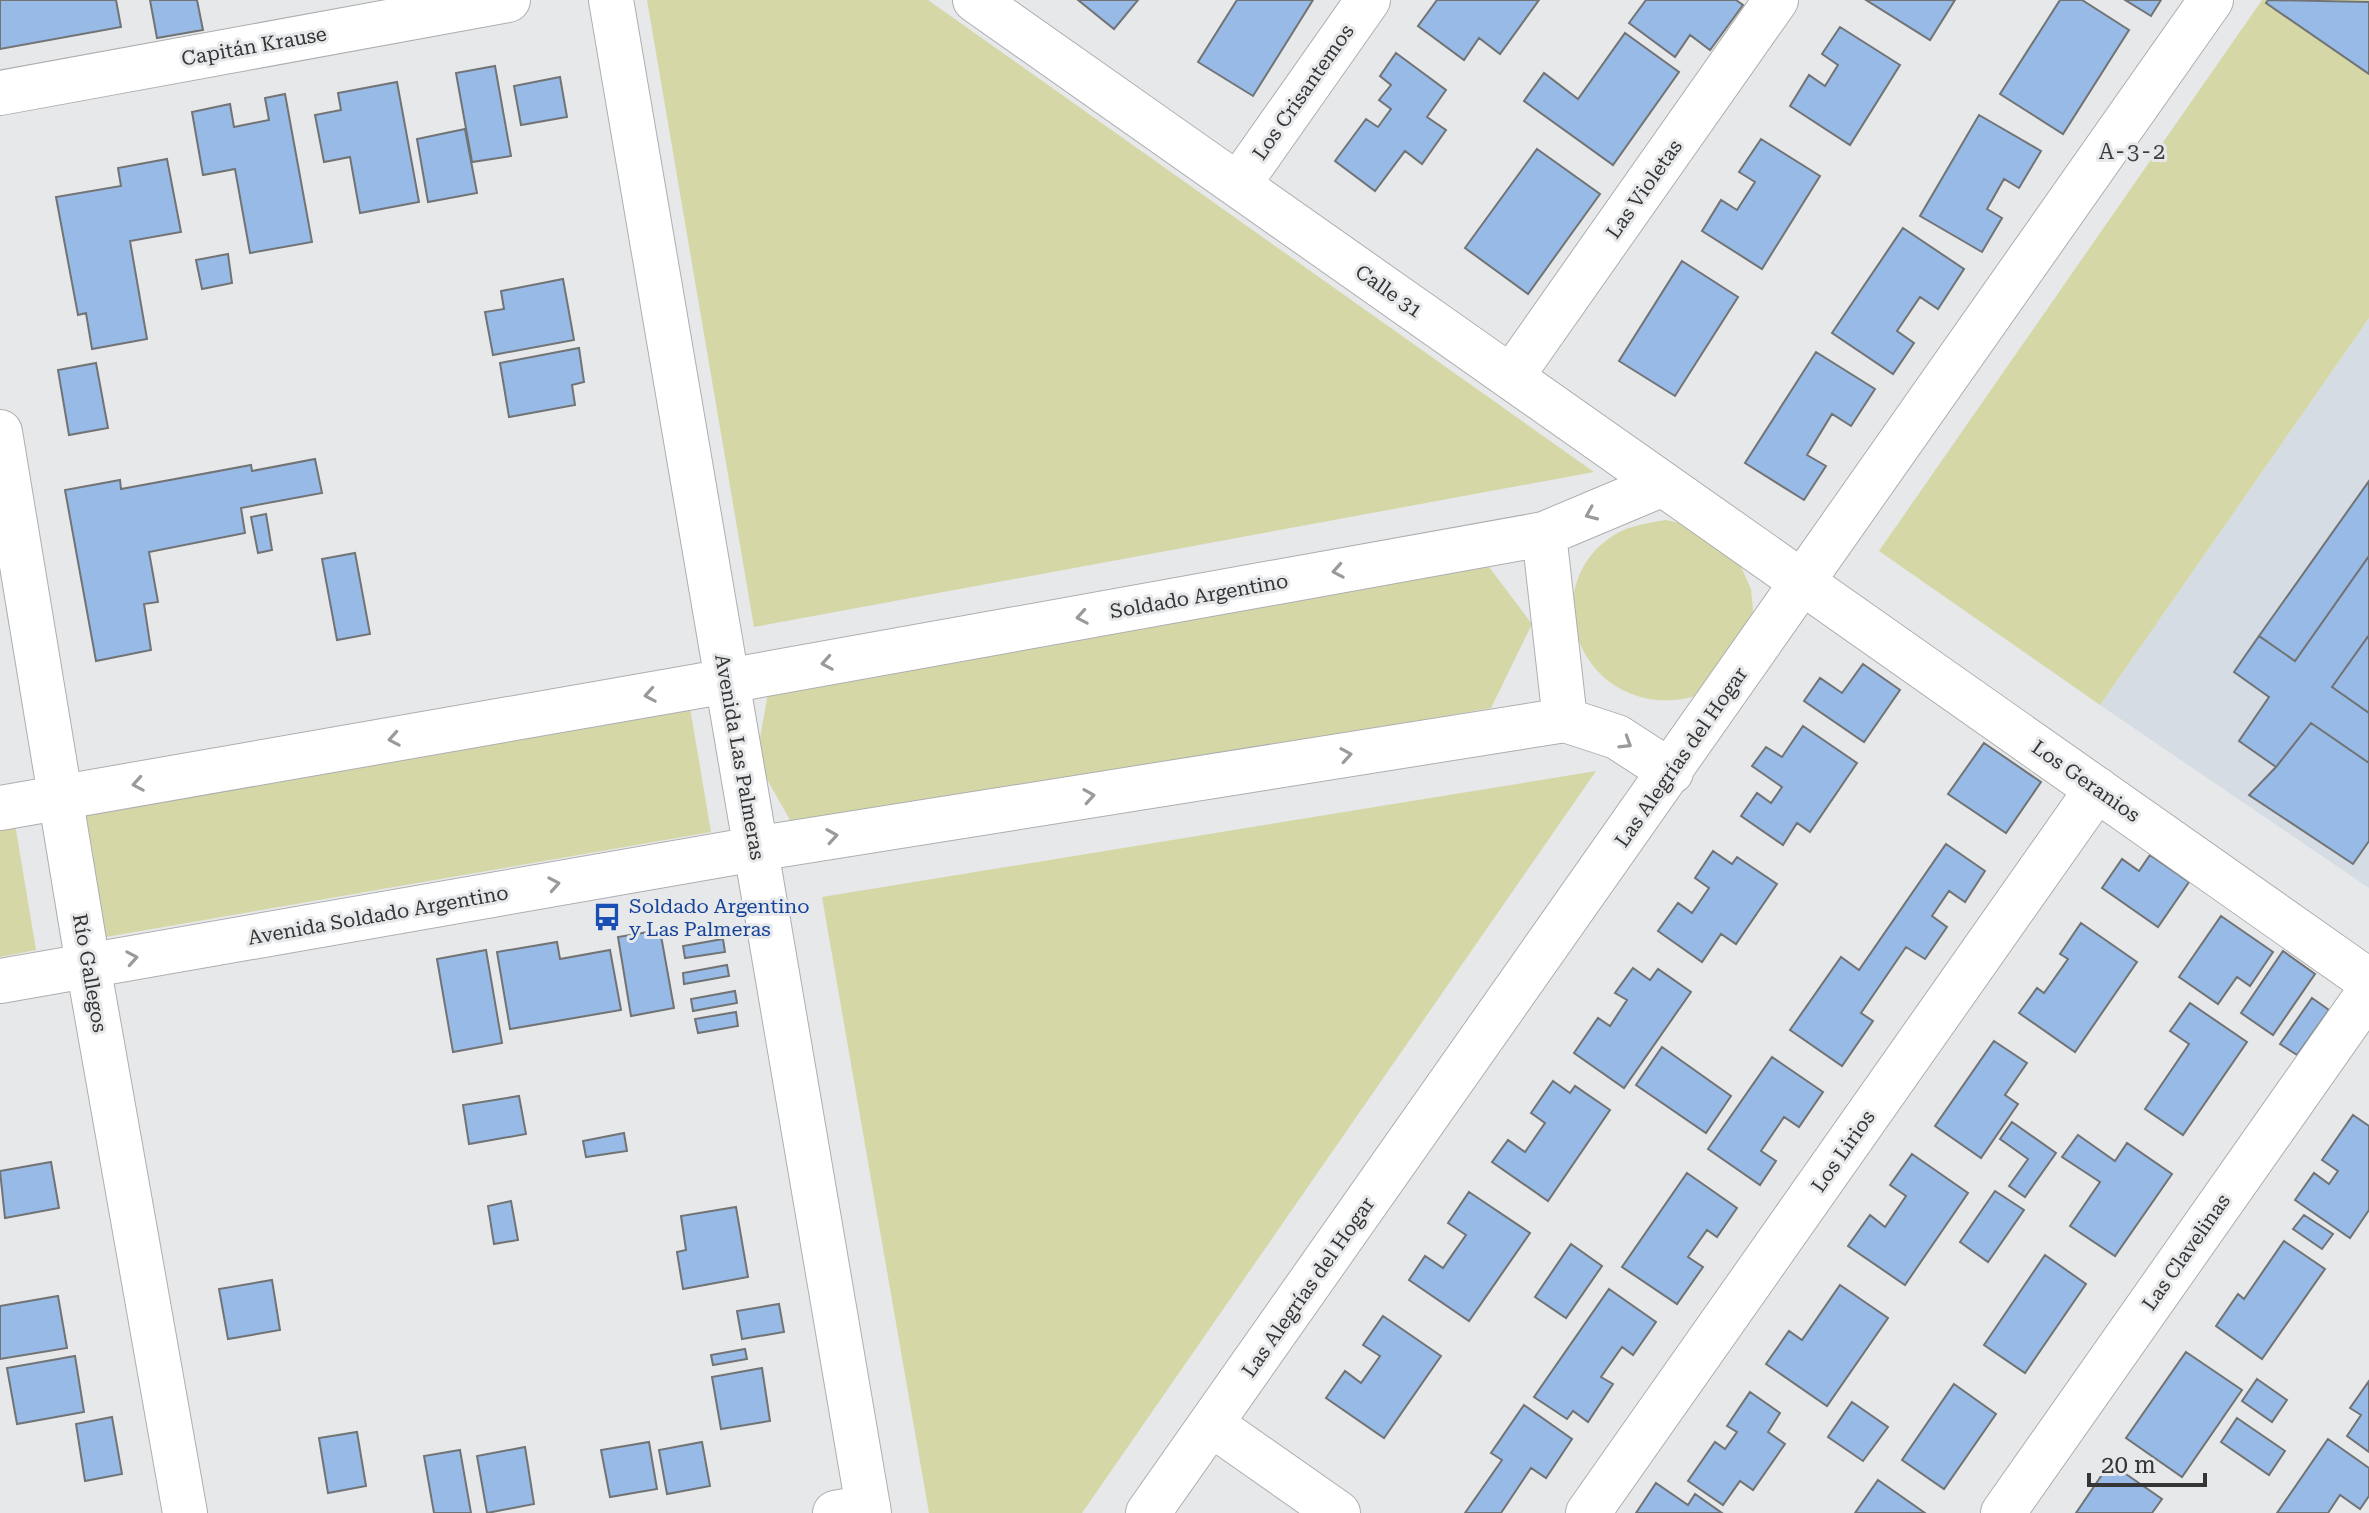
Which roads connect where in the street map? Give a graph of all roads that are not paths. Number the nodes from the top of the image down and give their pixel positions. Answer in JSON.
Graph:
{"nodes":[{"id":1,"x":508,"y":0,"type":"edge"},
{"id":2,"x":611,"y":0,"type":"edge"},
{"id":3,"x":975,"y":0,"type":"edge"},
{"id":4,"x":1368,"y":0,"type":"edge"},
{"id":5,"x":1776,"y":0,"type":"edge"},
{"id":6,"x":2211,"y":0,"type":"edge"},
{"id":7,"x":0,"y":93,"type":"edge"},
{"id":8,"x":1238,"y":185,"type":"junction"},
{"id":9,"x":1511,"y":377,"type":"junction"},
{"id":10,"x":0,"y":432,"type":"edge"},
{"id":11,"x":1663,"y":484,"type":"junction"},
{"id":12,"x":1544,"y":534,"type":"junction"},
{"id":13,"x":1802,"y":582,"type":"junction"},
{"id":14,"x":727,"y":681,"type":"junction"},
{"id":15,"x":1565,"y":720,"type":"junction"},
{"id":16,"x":1671,"y":772,"type":"junction"},
{"id":17,"x":2097,"y":789,"type":"junction"},
{"id":18,"x":61,"y":798,"type":"junction"},
{"id":19,"x":0,"y":808,"type":"edge"},
{"id":20,"x":755,"y":849,"type":"junction"},
{"id":21,"x":88,"y":965,"type":"junction"},
{"id":22,"x":0,"y":981,"type":"edge"},
{"id":23,"x":2369,"y":981,"type":"edge"},
{"id":24,"x":2369,"y":992,"type":"edge"},
{"id":25,"x":1211,"y":1424,"type":"junction"},
{"id":26,"x":857,"y":1511,"type":"edge"},
{"id":27,"x":185,"y":1513,"type":"edge"},
{"id":28,"x":1148,"y":1513,"type":"edge"},
{"id":29,"x":1338,"y":1513,"type":"edge"},
{"id":30,"x":1588,"y":1513,"type":"edge"},
{"id":31,"x":2003,"y":1513,"type":"edge"}],
"edges":[{"from":1,"to":7,"type":"street","name":"Capitán Krause"},
{"from":2,"to":14,"type":"street","name":"Avenida Las Palmeras"},
{"from":3,"to":8,"type":"street","name":"Calle 31"},
{"from":4,"to":8,"type":"street","name":"Los Crisantemos"},
{"from":5,"to":9,"type":"street","name":"Las Violetas"},
{"from":6,"to":13,"type":"street","name":"Las Alegrías del Hogar"},
{"from":8,"to":9,"type":"street","name":"Calle 31"},
{"from":9,"to":11,"type":"street","name":"Calle 31"},
{"from":10,"to":18,"type":"street","name":"Río Gallegos"},
{"from":11,"to":12,"type":"street","name":"Soldado Argentino","one_way":true},
{"from":11,"to":13,"type":"street","name":"Calle 31"},
{"from":12,"to":14,"type":"street","name":"Soldado Argentino","one_way":true},
{"from":12,"to":15,"type":"street"},
{"from":13,"to":16,"type":"street","name":"Las Alegrías del Hogar"},
{"from":13,"to":17,"type":"street","name":"Los Geranios"},
{"from":14,"to":18,"type":"street","one_way":true},
{"from":14,"to":20,"type":"street","name":"Avenida Las Palmeras"},
{"from":15,"to":16,"type":"street","one_way":true},
{"from":20,"to":15,"type":"street","one_way":true},
{"from":16,"to":25,"type":"street","name":"Las Alegrías del Hogar"},
{"from":17,"to":23,"type":"street","name":"Los Geranios"},
{"from":17,"to":30,"type":"street","name":"Los Lirios"},
{"from":18,"to":19,"type":"street"},
{"from":18,"to":21,"type":"street","name":"Río Gallegos"},
{"from":21,"to":20,"type":"street","name":"Avenida Soldado Argentino","one_way":true},
{"from":20,"to":26,"type":"street","name":"Avenida Las Palmeras"},
{"from":21,"to":22,"type":"street","name":"Avenida Soldado Argentino"},
{"from":21,"to":27,"type":"street","name":"Río Gallegos"},
{"from":24,"to":31,"type":"street","name":"Las Clavelinas"},
{"from":25,"to":28,"type":"street","name":"Las Alegrías del Hogar"},
{"from":25,"to":29,"type":"street"}]}
